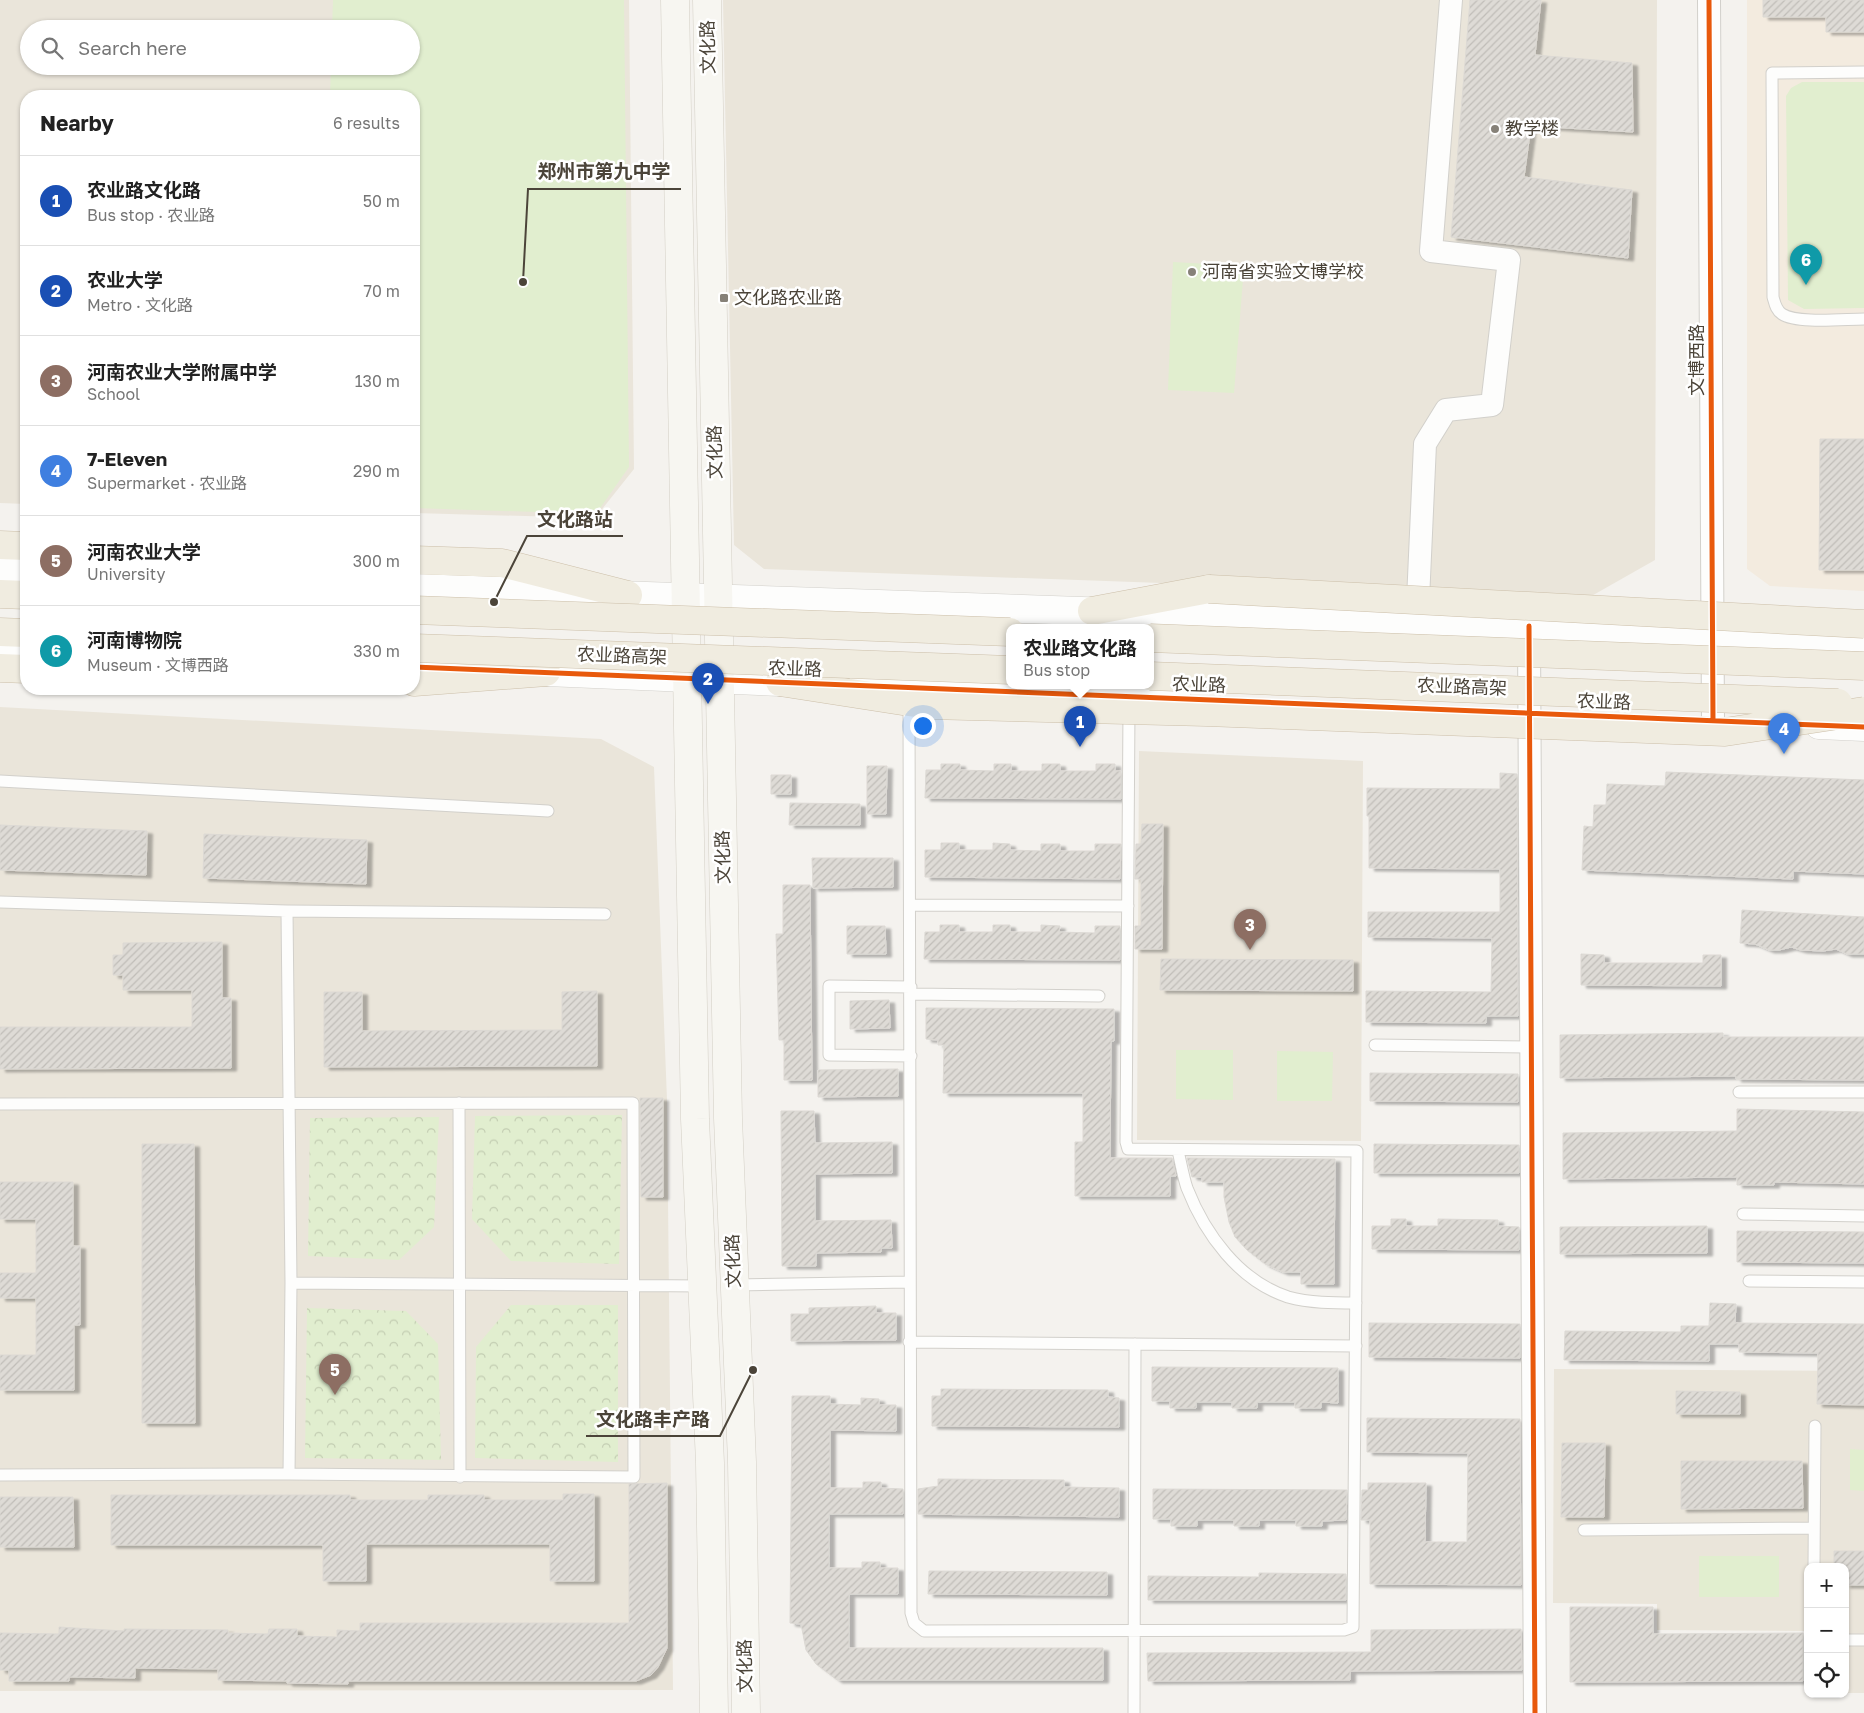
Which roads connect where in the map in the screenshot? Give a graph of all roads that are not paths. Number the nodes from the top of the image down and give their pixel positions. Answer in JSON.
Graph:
{"nodes":[{"id":1,"x":675,"y":0,"type":"edge"},
{"id":2,"x":707,"y":0,"type":"edge"},
{"id":3,"x":1451,"y":0,"type":"edge"},
{"id":4,"x":1709,"y":0,"type":"edge"},
{"id":5,"x":1864,"y":72,"type":"edge"},
{"id":6,"x":1864,"y":319,"type":"edge"},
{"id":7,"x":0,"y":545,"type":"edge"},
{"id":8,"x":20,"y":546,"type":"edge"},
{"id":9,"x":420,"y":560,"type":"edge"},
{"id":10,"x":0,"y":572,"type":"edge"},
{"id":11,"x":20,"y":573,"type":"edge"},
{"id":12,"x":420,"y":588,"type":"edge"},
{"id":13,"x":0,"y":594,"type":"edge"},
{"id":14,"x":20,"y":595,"type":"edge"},
{"id":15,"x":628,"y":595,"type":"junction"},
{"id":16,"x":686,"y":597,"type":"junction"},
{"id":17,"x":718,"y":598,"type":"junction"},
{"id":18,"x":1418,"y":600,"type":"junction"},
{"id":19,"x":420,"y":610,"type":"edge"},
{"id":20,"x":1092,"y":611,"type":"junction"},
{"id":21,"x":1864,"y":624,"type":"edge"},
{"id":22,"x":1529,"y":626,"type":"junction"},
{"id":23,"x":0,"y":632,"type":"edge"},
{"id":24,"x":1006,"y":632,"type":"edge"},
{"id":25,"x":1713,"y":632,"type":"junction"},
{"id":26,"x":20,"y":633,"type":"edge"},
{"id":27,"x":1154,"y":638,"type":"edge"},
{"id":28,"x":1864,"y":638,"type":"edge"},
{"id":29,"x":420,"y":648,"type":"edge"},
{"id":30,"x":0,"y":650,"type":"edge"},
{"id":31,"x":20,"y":650,"type":"edge"},
{"id":32,"x":1864,"y":666,"type":"edge"},
{"id":33,"x":420,"y":667,"type":"edge"},
{"id":34,"x":0,"y":668,"type":"edge"},
{"id":35,"x":20,"y":669,"type":"edge"},
{"id":36,"x":1006,"y":670,"type":"edge"},
{"id":37,"x":546,"y":672,"type":"junction"},
{"id":38,"x":1154,"y":676,"type":"edge"},
{"id":39,"x":687,"y":678,"type":"junction"},
{"id":40,"x":719,"y":679,"type":"junction"},
{"id":41,"x":420,"y":682,"type":"edge"},
{"id":42,"x":780,"y":682,"type":"junction"},
{"id":43,"x":1130,"y":696,"type":"junction"},
{"id":44,"x":918,"y":704,"type":"junction"},
{"id":45,"x":1864,"y":704,"type":"edge"},
{"id":46,"x":1864,"y":711,"type":"edge"},
{"id":47,"x":1529,"y":713,"type":"junction"},
{"id":48,"x":1713,"y":720,"type":"junction"},
{"id":49,"x":1864,"y":726,"type":"edge"},
{"id":50,"x":0,"y":781,"type":"edge"},
{"id":51,"x":548,"y":811,"type":"dead end"},
{"id":52,"x":0,"y":902,"type":"edge"},
{"id":53,"x":910,"y":905,"type":"junction"},
{"id":54,"x":1128,"y":906,"type":"junction"},
{"id":55,"x":287,"y":911,"type":"junction"},
{"id":56,"x":605,"y":914,"type":"dead end"},
{"id":57,"x":911,"y":991,"type":"junction"},
{"id":58,"x":1099,"y":996,"type":"dead end"},
{"id":59,"x":1375,"y":1045,"type":"dead end"},
{"id":60,"x":1531,"y":1047,"type":"junction"},
{"id":61,"x":911,"y":1056,"type":"junction"},
{"id":62,"x":1739,"y":1092,"type":"dead end"},
{"id":63,"x":1864,"y":1092,"type":"edge"},
{"id":64,"x":459,"y":1103,"type":"junction"},
{"id":65,"x":0,"y":1104,"type":"edge"},
{"id":66,"x":288,"y":1104,"type":"junction"},
{"id":67,"x":1178,"y":1151,"type":"junction"},
{"id":68,"x":1743,"y":1214,"type":"dead end"},
{"id":69,"x":1864,"y":1216,"type":"edge"},
{"id":70,"x":1749,"y":1281,"type":"dead end"},
{"id":71,"x":908,"y":1282,"type":"junction"},
{"id":72,"x":1864,"y":1282,"type":"edge"},
{"id":73,"x":291,"y":1283,"type":"junction"},
{"id":74,"x":734,"y":1285,"type":"junction"},
{"id":75,"x":460,"y":1286,"type":"junction"},
{"id":76,"x":634,"y":1286,"type":"junction"},
{"id":77,"x":702,"y":1286,"type":"junction"},
{"id":78,"x":1356,"y":1303,"type":"junction"},
{"id":79,"x":909,"y":1342,"type":"junction"},
{"id":80,"x":1135,"y":1344,"type":"junction"},
{"id":81,"x":1356,"y":1346,"type":"junction"},
{"id":82,"x":1814,"y":1426,"type":"dead end"},
{"id":83,"x":289,"y":1474,"type":"junction"},
{"id":84,"x":0,"y":1475,"type":"edge"},
{"id":85,"x":460,"y":1476,"type":"junction"},
{"id":86,"x":1814,"y":1528,"type":"junction"},
{"id":87,"x":1584,"y":1530,"type":"dead end"},
{"id":88,"x":1814,"y":1563,"type":"edge"},
{"id":89,"x":1134,"y":1630,"type":"junction"},
{"id":90,"x":1849,"y":1640,"type":"edge"},
{"id":91,"x":1864,"y":1640,"type":"edge"},
{"id":92,"x":714,"y":1713,"type":"edge"},
{"id":93,"x":746,"y":1713,"type":"edge"},
{"id":94,"x":1134,"y":1713,"type":"edge"},
{"id":95,"x":1535,"y":1713,"type":"edge"}],
"edges":[{"from":1,"to":16,"type":"main road","name":"文化路"},
{"from":2,"to":17,"type":"main road","name":"文化路"},
{"from":3,"to":18,"type":"street"},
{"from":4,"to":25,"type":"street","name":"文博西路"},
{"from":5,"to":6,"type":"lane"},
{"from":7,"to":8,"type":"highway"},
{"from":9,"to":15,"type":"highway"},
{"from":10,"to":11,"type":"street"},
{"from":12,"to":15,"type":"street"},
{"from":13,"to":14,"type":"highway"},
{"from":15,"to":16,"type":"street"},
{"from":16,"to":17,"type":"street"},
{"from":16,"to":39,"type":"main road","name":"文化路"},
{"from":17,"to":20,"type":"street"},
{"from":17,"to":40,"type":"main road","name":"文化路"},
{"from":18,"to":20,"type":"highway","bridge":true},
{"from":18,"to":21,"type":"highway","bridge":true},
{"from":19,"to":24,"type":"highway","bridge":true},
{"from":20,"to":22,"type":"street"},
{"from":22,"to":25,"type":"street"},
{"from":22,"to":47,"type":"street"},
{"from":23,"to":26,"type":"highway"},
{"from":25,"to":28,"type":"street"},
{"from":25,"to":48,"type":"street","name":"文博西路"},
{"from":27,"to":32,"type":"highway","bridge":true},
{"from":29,"to":36,"type":"highway","name":"农业路高架","bridge":true},
{"from":30,"to":31,"type":"street"},
{"from":33,"to":37,"type":"street","name":"农业路"},
{"from":34,"to":35,"type":"highway"},
{"from":37,"to":39,"type":"street","name":"农业路"},
{"from":37,"to":41,"type":"highway"},
{"from":38,"to":45,"type":"highway","name":"农业路高架","bridge":true},
{"from":39,"to":40,"type":"street","name":"农业路"},
{"from":39,"to":77,"type":"main road","name":"文化路"},
{"from":40,"to":42,"type":"street","name":"农业路"},
{"from":40,"to":74,"type":"main road","name":"文化路"},
{"from":42,"to":43,"type":"street","name":"农业路"},
{"from":42,"to":44,"type":"highway"},
{"from":43,"to":47,"type":"street","name":"农业路"},
{"from":43,"to":54,"type":"lane"},
{"from":44,"to":46,"type":"highway","bridge":true},
{"from":44,"to":53,"type":"lane"},
{"from":47,"to":48,"type":"street","name":"农业路"},
{"from":47,"to":60,"type":"street"},
{"from":48,"to":49,"type":"street","name":"农业路"},
{"from":50,"to":51,"type":"lane"},
{"from":52,"to":55,"type":"lane"},
{"from":53,"to":54,"type":"lane"},
{"from":53,"to":57,"type":"lane"},
{"from":54,"to":67,"type":"lane"},
{"from":55,"to":56,"type":"lane"},
{"from":55,"to":66,"type":"lane"},
{"from":57,"to":58,"type":"lane"},
{"from":57,"to":61,"type":"lane"},
{"from":57,"to":61,"type":"lane"},
{"from":59,"to":60,"type":"lane"},
{"from":60,"to":95,"type":"street"},
{"from":61,"to":71,"type":"lane"},
{"from":62,"to":63,"type":"lane"},
{"from":64,"to":66,"type":"lane"},
{"from":64,"to":75,"type":"lane"},
{"from":64,"to":76,"type":"lane"},
{"from":65,"to":66,"type":"lane"},
{"from":66,"to":73,"type":"lane"},
{"from":67,"to":78,"type":"lane"},
{"from":67,"to":78,"type":"lane"},
{"from":68,"to":69,"type":"lane"},
{"from":70,"to":72,"type":"lane"},
{"from":71,"to":74,"type":"lane"},
{"from":71,"to":79,"type":"lane"},
{"from":73,"to":75,"type":"lane"},
{"from":73,"to":83,"type":"lane"},
{"from":74,"to":93,"type":"main road","name":"文化路"},
{"from":75,"to":76,"type":"lane"},
{"from":75,"to":85,"type":"lane"},
{"from":76,"to":77,"type":"lane"},
{"from":76,"to":85,"type":"lane"},
{"from":77,"to":92,"type":"main road","name":"文化路"},
{"from":78,"to":81,"type":"lane"},
{"from":79,"to":80,"type":"lane"},
{"from":79,"to":89,"type":"lane"},
{"from":80,"to":81,"type":"lane"},
{"from":80,"to":89,"type":"lane"},
{"from":81,"to":89,"type":"lane"},
{"from":82,"to":86,"type":"lane"},
{"from":83,"to":84,"type":"lane"},
{"from":83,"to":85,"type":"lane"},
{"from":86,"to":87,"type":"lane"},
{"from":86,"to":88,"type":"lane"},
{"from":89,"to":94,"type":"lane"},
{"from":90,"to":91,"type":"lane"}]}
